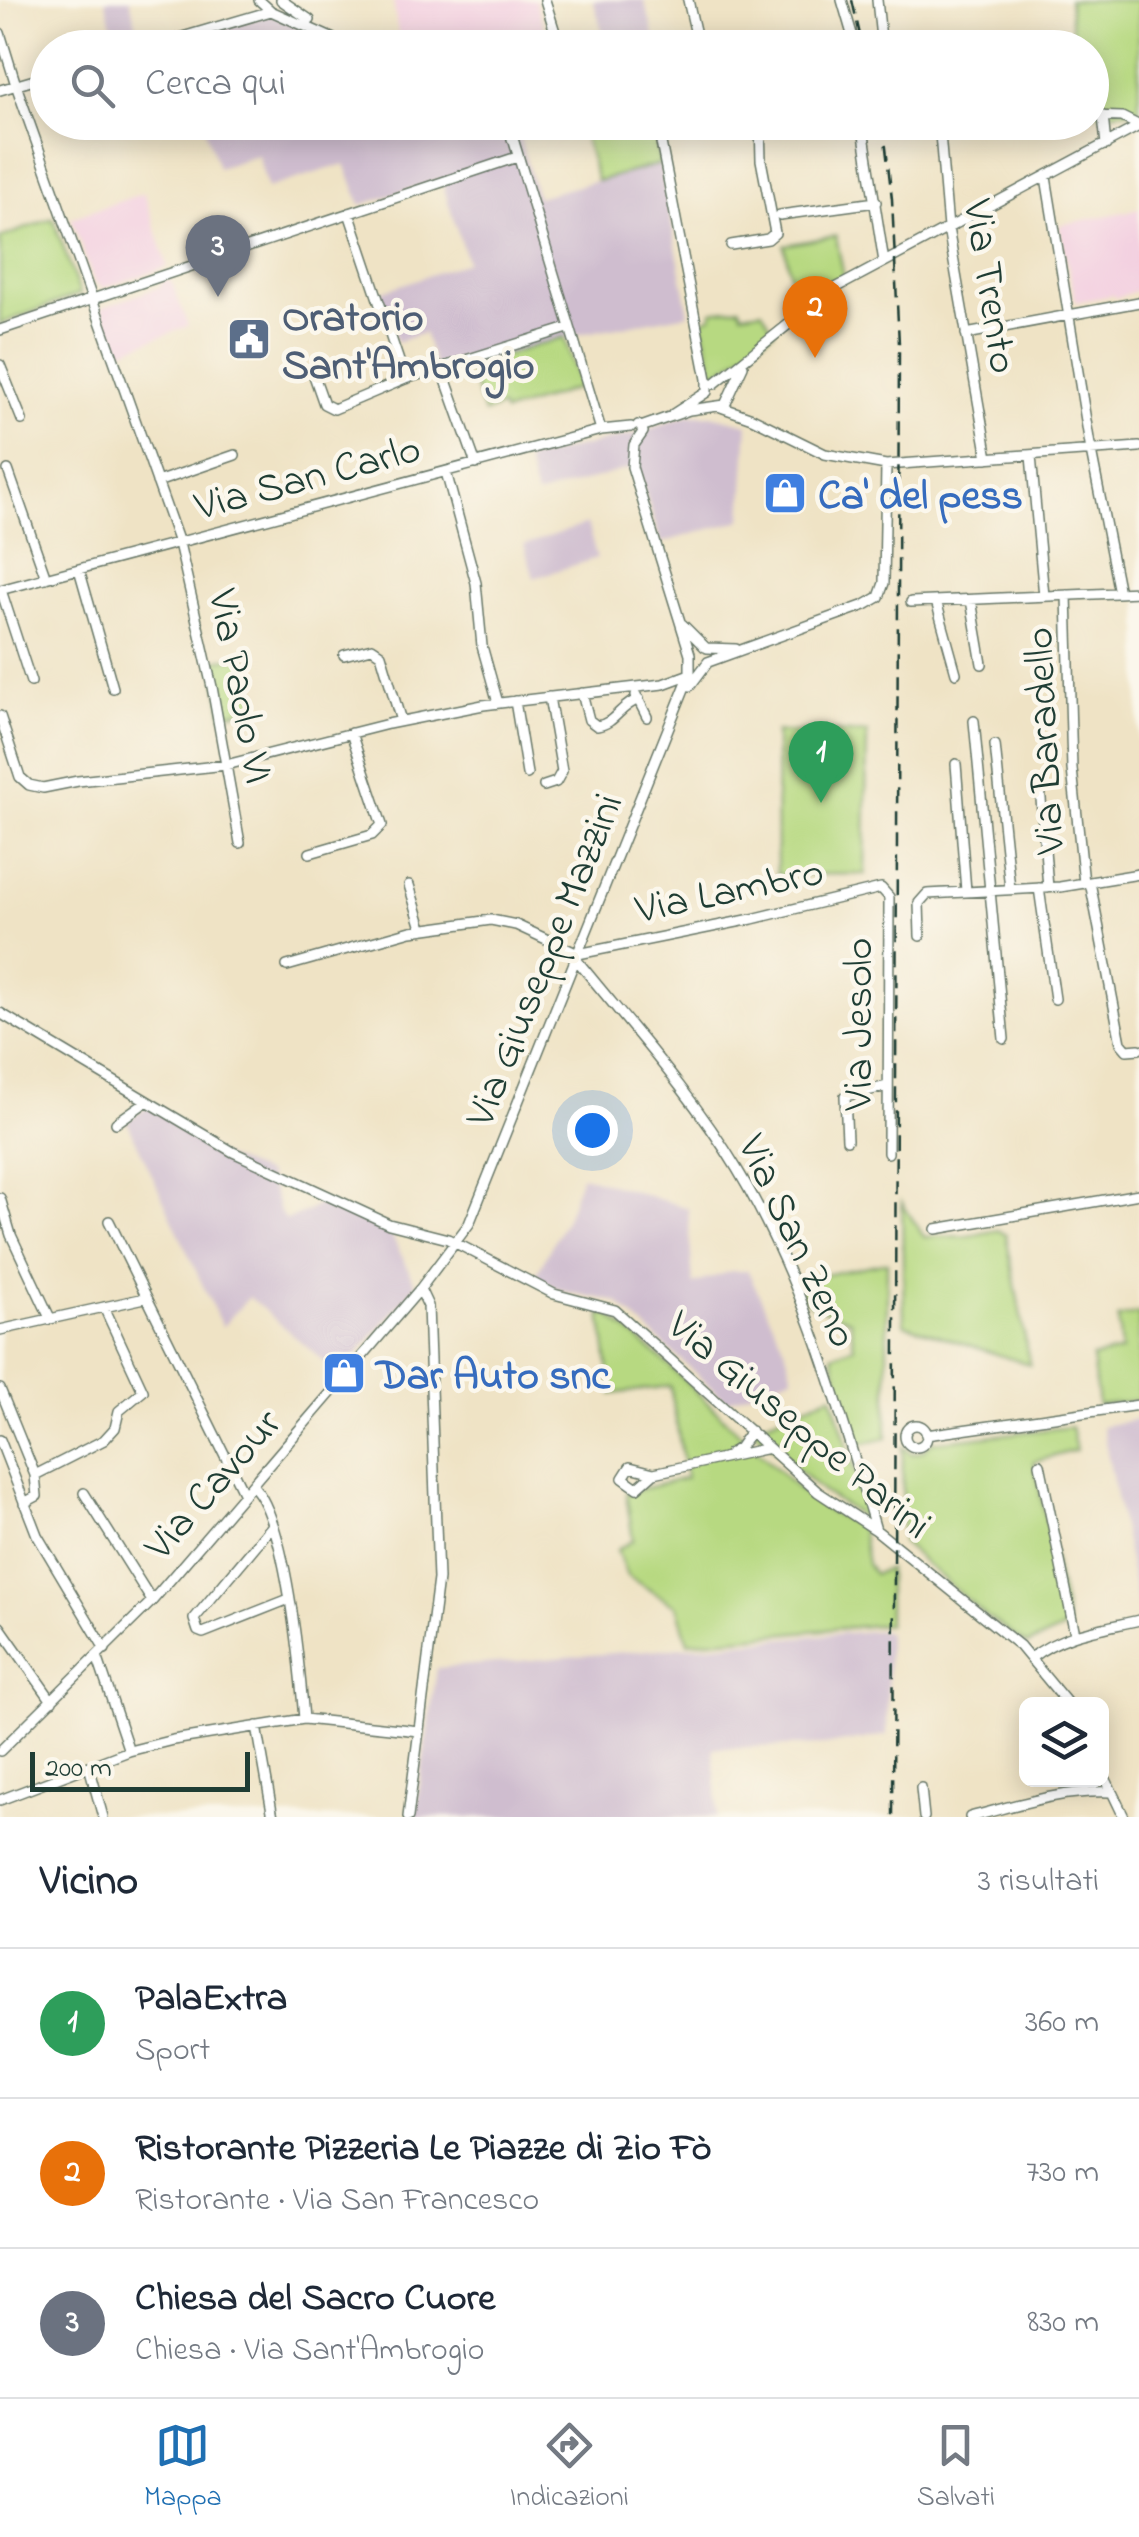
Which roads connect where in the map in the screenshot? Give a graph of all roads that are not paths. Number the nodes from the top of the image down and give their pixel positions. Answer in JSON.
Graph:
{"nodes":[{"id":1,"x":545,"y":0,"type":"edge"},
{"id":2,"x":688,"y":0,"type":"edge"},
{"id":3,"x":842,"y":0,"type":"edge"},
{"id":4,"x":877,"y":0,"type":"edge"},
{"id":5,"x":274,"y":4,"type":"edge"},
{"id":6,"x":205,"y":30,"type":"edge"},
{"id":7,"x":321,"y":30,"type":"edge"},
{"id":8,"x":330,"y":30,"type":"edge"},
{"id":9,"x":554,"y":30,"type":"edge"},
{"id":10,"x":695,"y":30,"type":"edge"},
{"id":11,"x":851,"y":30,"type":"edge"},
{"id":12,"x":880,"y":30,"type":"edge"},
{"id":13,"x":0,"y":32,"type":"edge"},
{"id":14,"x":30,"y":81,"type":"edge"},
{"id":15,"x":16,"y":85,"type":"junction"},
{"id":16,"x":0,"y":90,"type":"edge"},
{"id":17,"x":1109,"y":116,"type":"edge"},
{"id":18,"x":1139,"y":123,"type":"edge"},
{"id":19,"x":30,"y":124,"type":"edge"},
{"id":20,"x":36,"y":140,"type":"edge"},
{"id":21,"x":661,"y":140,"type":"edge"},
{"id":22,"x":760,"y":140,"type":"edge"},
{"id":23,"x":865,"y":140,"type":"edge"},
{"id":24,"x":941,"y":140,"type":"edge"},
{"id":25,"x":1106,"y":140,"type":"edge"},
{"id":26,"x":512,"y":142,"type":"edge"},
{"id":27,"x":1106,"y":145,"type":"junction"},
{"id":28,"x":516,"y":157,"type":"junction"},
{"id":29,"x":1046,"y":177,"type":"junction"},
{"id":30,"x":876,"y":202,"type":"junction"},
{"id":31,"x":350,"y":213,"type":"junction"},
{"id":32,"x":780,"y":215,"type":"dead end"},
{"id":33,"x":948,"y":228,"type":"junction"},
{"id":34,"x":731,"y":245,"type":"dead end"},
{"id":35,"x":884,"y":262,"type":"junction"},
{"id":36,"x":92,"y":298,"type":"junction"},
{"id":37,"x":1139,"y":302,"type":"edge"},
{"id":38,"x":1069,"y":314,"type":"junction"},
{"id":39,"x":568,"y":328,"type":"junction"},
{"id":40,"x":0,"y":330,"type":"edge"},
{"id":41,"x":966,"y":334,"type":"junction"},
{"id":42,"x":750,"y":356,"type":"junction"},
{"id":43,"x":0,"y":365,"type":"edge"},
{"id":44,"x":442,"y":369,"type":"junction"},
{"id":45,"x":312,"y":370,"type":"dead end"},
{"id":46,"x":405,"y":379,"type":"junction"},
{"id":47,"x":710,"y":388,"type":"junction"},
{"id":48,"x":730,"y":395,"type":"junction"},
{"id":49,"x":718,"y":407,"type":"junction"},
{"id":50,"x":674,"y":414,"type":"junction"},
{"id":51,"x":752,"y":418,"type":"junction"},
{"id":52,"x":22,"y":420,"type":"dead end"},
{"id":53,"x":601,"y":430,"type":"junction"},
{"id":54,"x":637,"y":430,"type":"junction"},
{"id":55,"x":1139,"y":447,"type":"edge"},
{"id":56,"x":1092,"y":451,"type":"junction"},
{"id":57,"x":235,"y":455,"type":"dead end"},
{"id":58,"x":1031,"y":456,"type":"junction"},
{"id":59,"x":988,"y":458,"type":"junction"},
{"id":60,"x":476,"y":464,"type":"junction"},
{"id":61,"x":886,"y":465,"type":"junction"},
{"id":62,"x":8,"y":470,"type":"dead end"},
{"id":63,"x":446,"y":472,"type":"junction"},
{"id":64,"x":157,"y":482,"type":"junction"},
{"id":65,"x":180,"y":543,"type":"junction"},
{"id":66,"x":79,"y":569,"type":"junction"},
{"id":67,"x":46,"y":578,"type":"junction"},
{"id":68,"x":0,"y":590,"type":"edge"},
{"id":69,"x":1139,"y":592,"type":"edge"},
{"id":70,"x":1119,"y":593,"type":"junction"},
{"id":71,"x":1044,"y":596,"type":"junction"},
{"id":72,"x":1067,"y":596,"type":"junction"},
{"id":73,"x":971,"y":600,"type":"junction"},
{"id":74,"x":936,"y":601,"type":"junction"},
{"id":75,"x":911,"y":602,"type":"dead end"},
{"id":76,"x":676,"y":616,"type":"junction"},
{"id":77,"x":706,"y":647,"type":"junction"},
{"id":78,"x":744,"y":648,"type":"junction"},
{"id":79,"x":344,"y":656,"type":"dead end"},
{"id":80,"x":690,"y":656,"type":"junction"},
{"id":81,"x":706,"y":664,"type":"junction"},
{"id":82,"x":982,"y":664,"type":"dead end"},
{"id":83,"x":956,"y":672,"type":"dead end"},
{"id":84,"x":690,"y":674,"type":"junction"},
{"id":85,"x":31,"y":682,"type":"dead end"},
{"id":86,"x":663,"y":684,"type":"junction"},
{"id":87,"x":112,"y":688,"type":"dead end"},
{"id":88,"x":633,"y":688,"type":"junction"},
{"id":89,"x":683,"y":691,"type":"junction"},
{"id":90,"x":582,"y":694,"type":"junction"},
{"id":91,"x":548,"y":697,"type":"junction"},
{"id":92,"x":638,"y":699,"type":"junction"},
{"id":93,"x":515,"y":701,"type":"junction"},
{"id":94,"x":498,"y":703,"type":"junction"},
{"id":95,"x":0,"y":716,"type":"edge"},
{"id":96,"x":648,"y":717,"type":"dead end"},
{"id":97,"x":401,"y":721,"type":"junction"},
{"id":98,"x":974,"y":721,"type":"dead end"},
{"id":99,"x":351,"y":734,"type":"junction"},
{"id":100,"x":995,"y":745,"type":"dead end"},
{"id":101,"x":956,"y":764,"type":"dead end"},
{"id":102,"x":226,"y":765,"type":"junction"},
{"id":103,"x":527,"y":774,"type":"dead end"},
{"id":104,"x":544,"y":786,"type":"dead end"},
{"id":105,"x":1040,"y":786,"type":"dead end"},
{"id":106,"x":240,"y":843,"type":"dead end"},
{"id":107,"x":310,"y":853,"type":"dead end"},
{"id":108,"x":1139,"y":874,"type":"edge"},
{"id":109,"x":1087,"y":883,"type":"junction"},
{"id":110,"x":409,"y":885,"type":"dead end"},
{"id":111,"x":1044,"y":888,"type":"junction"},
{"id":112,"x":988,"y":890,"type":"junction"},
{"id":113,"x":1010,"y":890,"type":"junction"},
{"id":114,"x":966,"y":892,"type":"junction"},
{"id":115,"x":889,"y":896,"type":"joint"},
{"id":116,"x":422,"y":928,"type":"junction"},
{"id":117,"x":920,"y":936,"type":"dead end"},
{"id":118,"x":577,"y":956,"type":"junction"},
{"id":119,"x":286,"y":966,"type":"dead end"},
{"id":120,"x":1055,"y":999,"type":"dead end"},
{"id":121,"x":0,"y":1013,"type":"edge"},
{"id":122,"x":1004,"y":1038,"type":"dead end"},
{"id":123,"x":1139,"y":1049,"type":"edge"},
{"id":124,"x":888,"y":1086,"type":"junction"},
{"id":125,"x":148,"y":1101,"type":"junction"},
{"id":126,"x":116,"y":1123,"type":"dead end"},
{"id":127,"x":847,"y":1140,"type":"dead end"},
{"id":128,"x":888,"y":1152,"type":"dead end"},
{"id":129,"x":1139,"y":1194,"type":"edge"},
{"id":130,"x":0,"y":1198,"type":"edge"},
{"id":131,"x":110,"y":1221,"type":"dead end"},
{"id":132,"x":936,"y":1229,"type":"dead end"},
{"id":133,"x":11,"y":1235,"type":"junction"},
{"id":134,"x":0,"y":1243,"type":"edge"},
{"id":135,"x":458,"y":1244,"type":"junction"},
{"id":136,"x":420,"y":1290,"type":"junction"},
{"id":137,"x":145,"y":1298,"type":"junction"},
{"id":138,"x":104,"y":1308,"type":"junction"},
{"id":139,"x":50,"y":1318,"type":"junction"},
{"id":140,"x":0,"y":1330,"type":"edge"},
{"id":141,"x":0,"y":1389,"type":"edge"},
{"id":142,"x":1139,"y":1404,"type":"edge"},
{"id":143,"x":751,"y":1431,"type":"junction"},
{"id":144,"x":926,"y":1434,"type":"dead end"},
{"id":145,"x":0,"y":1440,"type":"edge"},
{"id":146,"x":769,"y":1448,"type":"junction"},
{"id":147,"x":723,"y":1458,"type":"junction"},
{"id":148,"x":1040,"y":1464,"type":"dead end"},
{"id":149,"x":654,"y":1473,"type":"dead end"},
{"id":150,"x":35,"y":1475,"type":"junction"},
{"id":151,"x":252,"y":1484,"type":"junction"},
{"id":152,"x":84,"y":1493,"type":"dead end"},
{"id":153,"x":244,"y":1494,"type":"junction"},
{"id":154,"x":24,"y":1502,"type":"junction"},
{"id":155,"x":273,"y":1525,"type":"junction"},
{"id":156,"x":876,"y":1530,"type":"junction"},
{"id":157,"x":152,"y":1600,"type":"junction"},
{"id":158,"x":290,"y":1600,"type":"junction"},
{"id":159,"x":1139,"y":1620,"type":"edge"},
{"id":160,"x":0,"y":1627,"type":"edge"},
{"id":161,"x":1075,"y":1634,"type":"junction"},
{"id":162,"x":101,"y":1652,"type":"junction"},
{"id":163,"x":1031,"y":1658,"type":"junction"},
{"id":164,"x":1062,"y":1697,"type":"edge"},
{"id":165,"x":52,"y":1701,"type":"junction"},
{"id":166,"x":304,"y":1720,"type":"junction"},
{"id":167,"x":257,"y":1726,"type":"junction"},
{"id":168,"x":419,"y":1731,"type":"junction"},
{"id":169,"x":129,"y":1750,"type":"junction"},
{"id":170,"x":0,"y":1751,"type":"edge"},
{"id":171,"x":90,"y":1766,"type":"junction"},
{"id":172,"x":1108,"y":1787,"type":"edge"},
{"id":173,"x":921,"y":1788,"type":"dead end"},
{"id":174,"x":1110,"y":1792,"type":"junction"},
{"id":175,"x":0,"y":1800,"type":"edge"},
{"id":176,"x":102,"y":1817,"type":"edge"},
{"id":177,"x":274,"y":1817,"type":"edge"},
{"id":178,"x":408,"y":1817,"type":"edge"},
{"id":179,"x":924,"y":1817,"type":"edge"},
{"id":180,"x":970,"y":1817,"type":"edge"},
{"id":181,"x":1124,"y":1817,"type":"edge"}],
"edges":[{"from":1,"to":9,"type":"street"},
{"from":2,"to":10,"type":"street"},
{"from":3,"to":11,"type":"street"},
{"from":4,"to":12,"type":"street"},
{"from":5,"to":6,"type":"street"},
{"from":5,"to":7,"type":"street"},
{"from":5,"to":8,"type":"street"},
{"from":13,"to":15,"type":"street","name":"Via Paolo VI"},
{"from":14,"to":15,"type":"street"},
{"from":15,"to":16,"type":"street"},
{"from":15,"to":19,"type":"street","name":"Via Paolo VI"},
{"from":17,"to":18,"type":"street"},
{"from":18,"to":27,"type":"street"},
{"from":20,"to":36,"type":"street","name":"Via Paolo VI"},
{"from":21,"to":47,"type":"street"},
{"from":22,"to":34,"type":"street"},
{"from":23,"to":30,"type":"street"},
{"from":24,"to":33,"type":"street","name":"Via Trento"},
{"from":25,"to":27,"type":"street"},
{"from":26,"to":28,"type":"street"},
{"from":27,"to":29,"type":"street"},
{"from":28,"to":31,"type":"street"},
{"from":28,"to":39,"type":"street"},
{"from":29,"to":33,"type":"street"},
{"from":29,"to":38,"type":"street"},
{"from":30,"to":32,"type":"street"},
{"from":30,"to":35,"type":"street"},
{"from":31,"to":36,"type":"street"},
{"from":31,"to":46,"type":"street"},
{"from":33,"to":35,"type":"street"},
{"from":33,"to":41,"type":"street","name":"Via Trento"},
{"from":35,"to":42,"type":"street"},
{"from":36,"to":40,"type":"street"},
{"from":36,"to":64,"type":"street","name":"Via Paolo VI"},
{"from":37,"to":38,"type":"street"},
{"from":38,"to":41,"type":"street"},
{"from":38,"to":56,"type":"street"},
{"from":39,"to":44,"type":"street"},
{"from":39,"to":53,"type":"street"},
{"from":41,"to":59,"type":"street","name":"Via Trento"},
{"from":42,"to":47,"type":"street"},
{"from":42,"to":48,"type":"street"},
{"from":43,"to":52,"type":"street"},
{"from":44,"to":46,"type":"street"},
{"from":44,"to":60,"type":"street"},
{"from":45,"to":46,"type":"street"},
{"from":47,"to":48,"type":"street"},
{"from":47,"to":49,"type":"street"},
{"from":47,"to":50,"type":"street"},
{"from":48,"to":49,"type":"street"},
{"from":48,"to":51,"type":"street"},
{"from":49,"to":50,"type":"street"},
{"from":49,"to":51,"type":"street"},
{"from":50,"to":54,"type":"street"},
{"from":51,"to":61,"type":"street"},
{"from":53,"to":54,"type":"street","name":"Via San Carlo"},
{"from":53,"to":60,"type":"street","name":"Via San Carlo"},
{"from":54,"to":76,"type":"street"},
{"from":55,"to":56,"type":"street"},
{"from":56,"to":58,"type":"street"},
{"from":56,"to":70,"type":"street"},
{"from":57,"to":64,"type":"street"},
{"from":58,"to":59,"type":"street"},
{"from":58,"to":71,"type":"street"},
{"from":59,"to":61,"type":"street"},
{"from":60,"to":63,"type":"street","name":"Via San Carlo"},
{"from":61,"to":78,"type":"street"},
{"from":62,"to":67,"type":"street"},
{"from":63,"to":65,"type":"street","name":"Via San Carlo"},
{"from":63,"to":94,"type":"street"},
{"from":64,"to":65,"type":"street","name":"Via Paolo VI"},
{"from":65,"to":66,"type":"street","name":"Via San Carlo"},
{"from":65,"to":102,"type":"street","name":"Via Paolo VI"},
{"from":66,"to":67,"type":"street","name":"Via San Carlo"},
{"from":66,"to":87,"type":"street"},
{"from":67,"to":68,"type":"street","name":"Via San Carlo"},
{"from":68,"to":85,"type":"street"},
{"from":69,"to":70,"type":"street"},
{"from":70,"to":72,"type":"street"},
{"from":71,"to":72,"type":"street"},
{"from":71,"to":73,"type":"street"},
{"from":72,"to":109,"type":"street","name":"Via Baradello"},
{"from":73,"to":74,"type":"street"},
{"from":73,"to":82,"type":"street"},
{"from":74,"to":75,"type":"street"},
{"from":74,"to":83,"type":"street"},
{"from":76,"to":77,"type":"street"},
{"from":76,"to":80,"type":"street"},
{"from":77,"to":78,"type":"street"},
{"from":77,"to":80,"type":"street"},
{"from":77,"to":81,"type":"street"},
{"from":78,"to":81,"type":"street"},
{"from":79,"to":97,"type":"street"},
{"from":80,"to":81,"type":"street"},
{"from":80,"to":84,"type":"street","name":"Via Giuseppe Mazzini"},
{"from":81,"to":89,"type":"street","name":"Via Giuseppe Mazzini"},
{"from":84,"to":86,"type":"street"},
{"from":84,"to":89,"type":"street","name":"Via Giuseppe Mazzini"},
{"from":86,"to":88,"type":"street"},
{"from":86,"to":89,"type":"street"},
{"from":88,"to":90,"type":"street"},
{"from":88,"to":92,"type":"street"},
{"from":89,"to":118,"type":"street","name":"Via Giuseppe Mazzini"},
{"from":90,"to":91,"type":"street"},
{"from":90,"to":92,"type":"street"},
{"from":91,"to":93,"type":"street"},
{"from":91,"to":104,"type":"street"},
{"from":92,"to":96,"type":"street"},
{"from":93,"to":94,"type":"street"},
{"from":93,"to":103,"type":"street"},
{"from":94,"to":97,"type":"street"},
{"from":95,"to":102,"type":"street"},
{"from":97,"to":99,"type":"street"},
{"from":98,"to":112,"type":"street"},
{"from":99,"to":102,"type":"street"},
{"from":99,"to":107,"type":"street"},
{"from":100,"to":113,"type":"street"},
{"from":101,"to":114,"type":"street"},
{"from":102,"to":106,"type":"street","name":"Via Paolo VI"},
{"from":105,"to":111,"type":"street"},
{"from":108,"to":109,"type":"street"},
{"from":109,"to":111,"type":"street"},
{"from":109,"to":123,"type":"street","name":"Via Baradello"},
{"from":110,"to":116,"type":"street"},
{"from":111,"to":113,"type":"street"},
{"from":111,"to":120,"type":"street"},
{"from":112,"to":113,"type":"street"},
{"from":112,"to":114,"type":"street"},
{"from":112,"to":122,"type":"street"},
{"from":114,"to":117,"type":"street"},
{"from":115,"to":118,"type":"street","name":"Via Lambro"},
{"from":115,"to":124,"type":"street","name":"Via Jesolo"},
{"from":116,"to":118,"type":"street"},
{"from":116,"to":119,"type":"street"},
{"from":118,"to":135,"type":"street","name":"Via Giuseppe Mazzini"},
{"from":118,"to":156,"type":"street","name":"Via San Zeno"},
{"from":121,"to":125,"type":"street","name":"Via Giuseppe Parini"},
{"from":124,"to":127,"type":"street"},
{"from":124,"to":128,"type":"street","name":"Via Jesolo"},
{"from":125,"to":126,"type":"street"},
{"from":125,"to":135,"type":"street","name":"Via Giuseppe Parini"},
{"from":129,"to":132,"type":"street"},
{"from":130,"to":133,"type":"street"},
{"from":131,"to":137,"type":"street"},
{"from":133,"to":134,"type":"street"},
{"from":133,"to":139,"type":"street"},
{"from":135,"to":136,"type":"street","name":"Via Cavour"},
{"from":135,"to":143,"type":"street","name":"Via Giuseppe Parini"},
{"from":136,"to":151,"type":"street","name":"Via Cavour"},
{"from":136,"to":168,"type":"street"},
{"from":137,"to":138,"type":"street"},
{"from":137,"to":153,"type":"street"},
{"from":138,"to":139,"type":"street"},
{"from":138,"to":150,"type":"street"},
{"from":139,"to":140,"type":"street"},
{"from":141,"to":150,"type":"street"},
{"from":142,"to":144,"type":"street"},
{"from":143,"to":146,"type":"street","name":"Via Giuseppe Parini"},
{"from":143,"to":147,"type":"street"},
{"from":145,"to":154,"type":"street"},
{"from":146,"to":147,"type":"street"},
{"from":146,"to":156,"type":"street","name":"Via Giuseppe Parini"},
{"from":147,"to":149,"type":"street"},
{"from":148,"to":161,"type":"street"},
{"from":150,"to":154,"type":"street"},
{"from":151,"to":153,"type":"street","name":"Via Cavour"},
{"from":151,"to":155,"type":"street"},
{"from":152,"to":157,"type":"street"},
{"from":153,"to":157,"type":"street","name":"Via Cavour"},
{"from":154,"to":162,"type":"street"},
{"from":155,"to":158,"type":"street"},
{"from":155,"to":158,"type":"street"},
{"from":156,"to":163,"type":"street","name":"Via Giuseppe Parini"},
{"from":157,"to":162,"type":"street","name":"Via Cavour"},
{"from":158,"to":166,"type":"street"},
{"from":159,"to":161,"type":"street"},
{"from":160,"to":165,"type":"street"},
{"from":161,"to":163,"type":"street"},
{"from":162,"to":165,"type":"street","name":"Via Cavour"},
{"from":162,"to":169,"type":"street"},
{"from":163,"to":164,"type":"street","name":"Via Giuseppe Parini"},
{"from":165,"to":170,"type":"street","name":"Via Cavour"},
{"from":166,"to":167,"type":"street"},
{"from":166,"to":168,"type":"street"},
{"from":167,"to":169,"type":"street"},
{"from":167,"to":177,"type":"street"},
{"from":168,"to":178,"type":"street"},
{"from":169,"to":171,"type":"street"},
{"from":171,"to":175,"type":"street"},
{"from":171,"to":176,"type":"street"},
{"from":172,"to":174,"type":"street"},
{"from":173,"to":179,"type":"street"},
{"from":174,"to":180,"type":"street"},
{"from":174,"to":181,"type":"street"}]}
